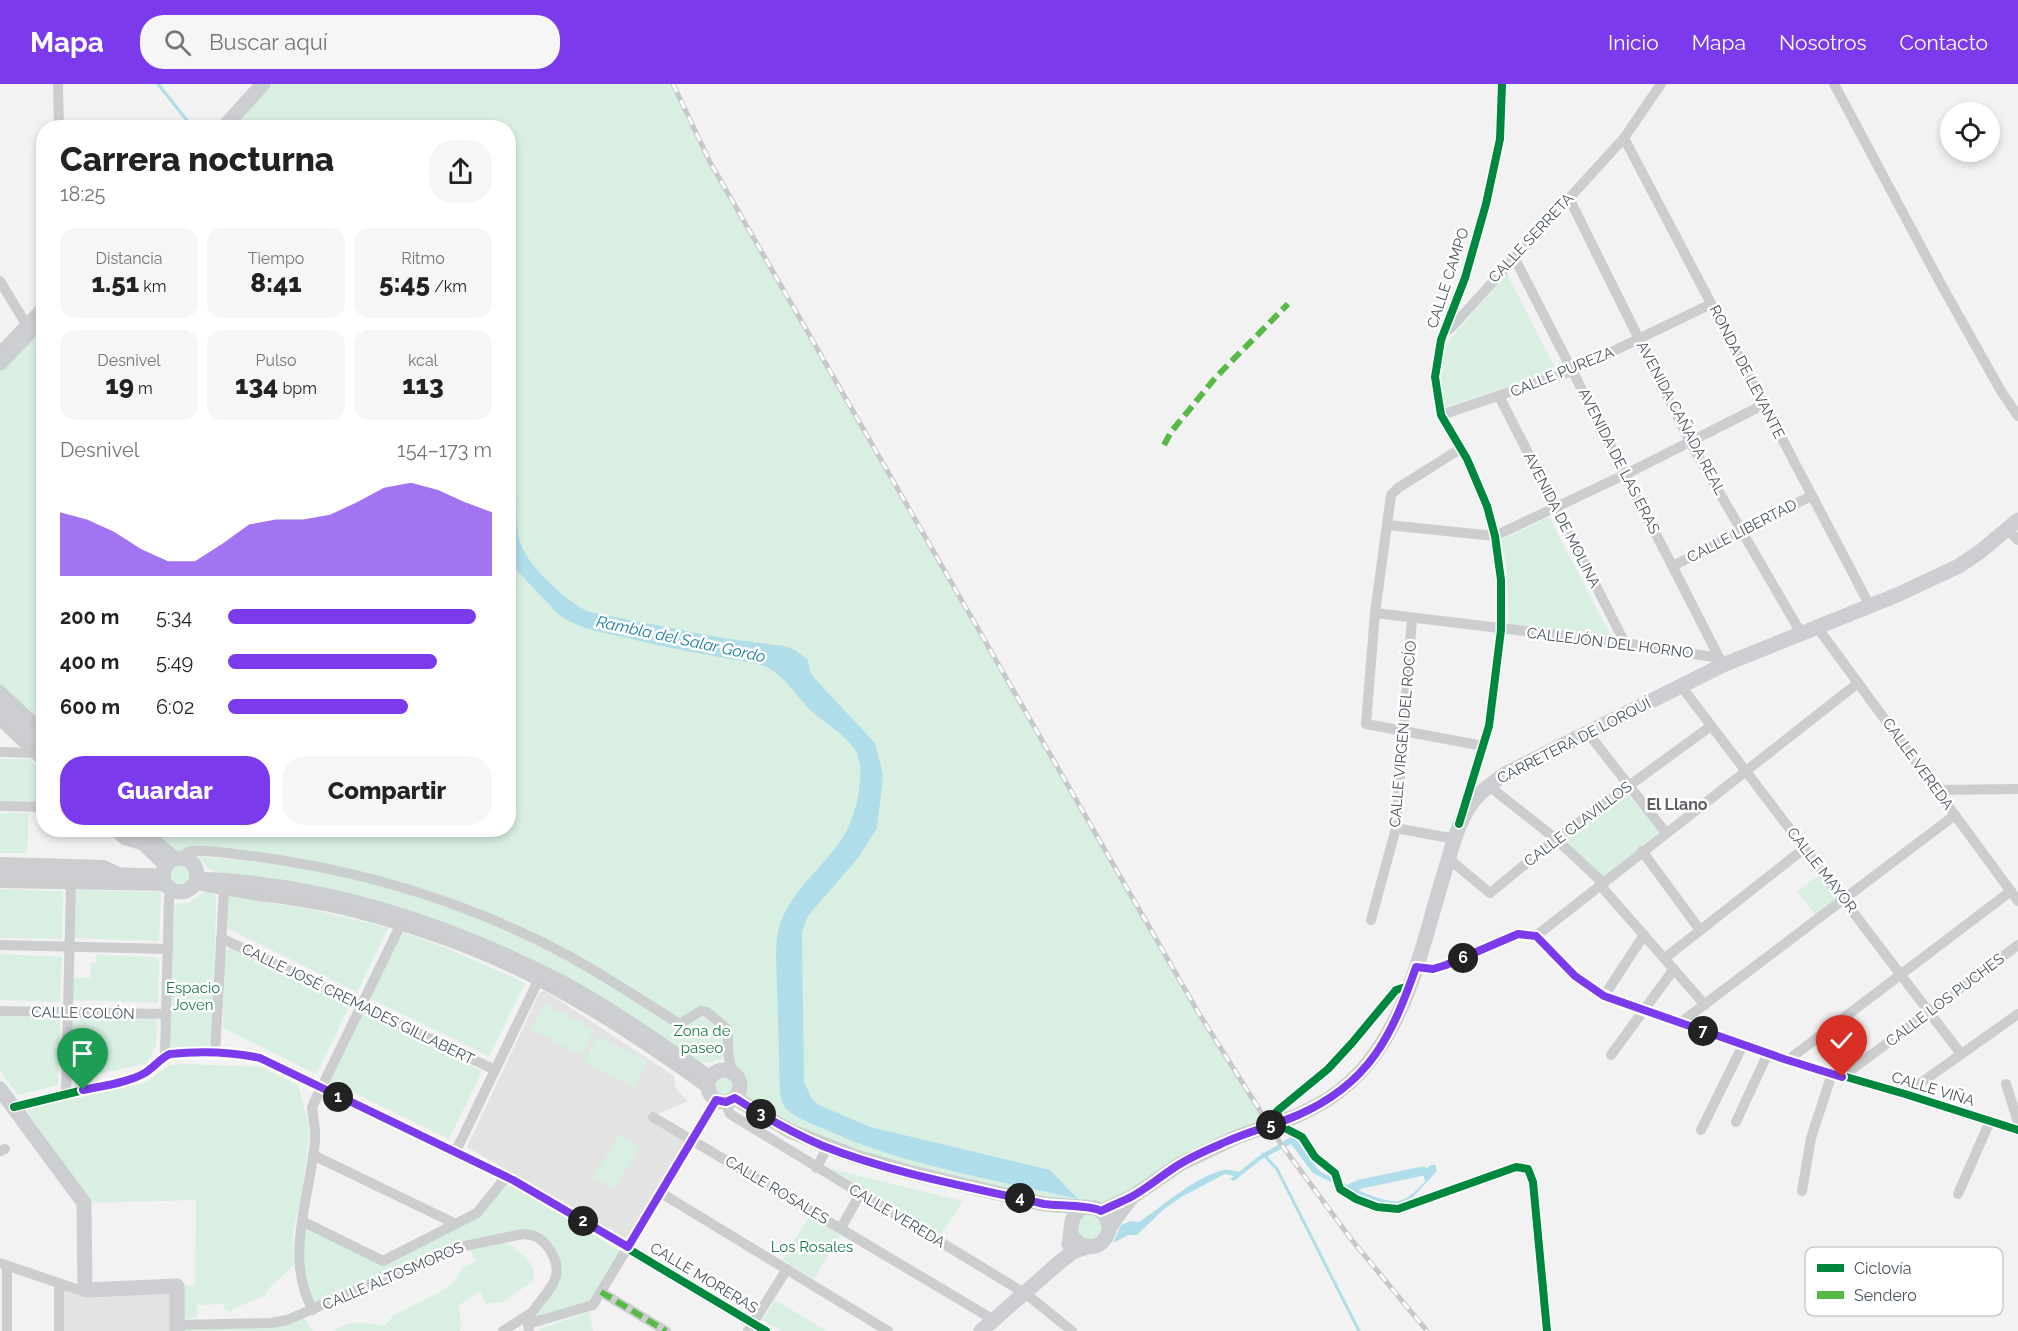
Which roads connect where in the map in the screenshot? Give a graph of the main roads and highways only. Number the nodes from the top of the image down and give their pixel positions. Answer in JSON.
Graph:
{"nodes":[{"id":1,"x":263,"y":84,"type":"edge"},
{"id":2,"x":230,"y":120,"type":"edge"},
{"id":3,"x":36,"y":325,"type":"edge"},
{"id":4,"x":0,"y":363,"type":"edge"},
{"id":5,"x":2014,"y":529,"type":"edge"},
{"id":6,"x":0,"y":705,"type":"edge"},
{"id":7,"x":36,"y":748,"type":"edge"},
{"id":8,"x":137,"y":837,"type":"edge"},
{"id":9,"x":0,"y":872,"type":"edge"},
{"id":10,"x":171,"y":872,"type":"junction"},
{"id":11,"x":196,"y":881,"type":"junction"},
{"id":12,"x":0,"y":1089,"type":"edge"},
{"id":13,"x":719,"y":1093,"type":"junction"},
{"id":14,"x":1132,"y":1197,"type":"junction"},
{"id":15,"x":1044,"y":1204,"type":"junction"},
{"id":16,"x":1083,"y":1208,"type":"junction"},
{"id":17,"x":1101,"y":1211,"type":"junction"},
{"id":18,"x":1109,"y":1227,"type":"junction"},
{"id":19,"x":1071,"y":1230,"type":"junction"},
{"id":20,"x":1087,"y":1247,"type":"junction"},
{"id":21,"x":1061,"y":1260,"type":"junction"},
{"id":22,"x":177,"y":1328,"type":"edge"},
{"id":23,"x":981,"y":1331,"type":"edge"}],
"edges":[{"from":1,"to":2,"type":"main road"},
{"from":3,"to":4,"type":"main road"},
{"from":5,"to":14,"type":"main road","name":"CARRETERA DE LORQUÍ","bridge":true},
{"from":6,"to":7,"type":"main road"},
{"from":8,"to":10,"type":"main road"},
{"from":9,"to":10,"type":"main road"},
{"from":10,"to":11,"type":"main road"},
{"from":10,"to":11,"type":"main road"},
{"from":11,"to":13,"type":"main road"},
{"from":12,"to":22,"type":"main road"},
{"from":13,"to":13,"type":"main road"},
{"from":13,"to":15,"type":"main road"},
{"from":14,"to":17,"type":"main road"},
{"from":14,"to":18,"type":"main road"},
{"from":15,"to":16,"type":"main road"},
{"from":15,"to":19,"type":"main road"},
{"from":16,"to":17,"type":"main road"},
{"from":16,"to":19,"type":"main road"},
{"from":17,"to":18,"type":"main road"},
{"from":18,"to":20,"type":"main road"},
{"from":19,"to":20,"type":"main road"},
{"from":19,"to":21,"type":"main road"},
{"from":20,"to":21,"type":"main road"},
{"from":21,"to":23,"type":"main road"}]}
